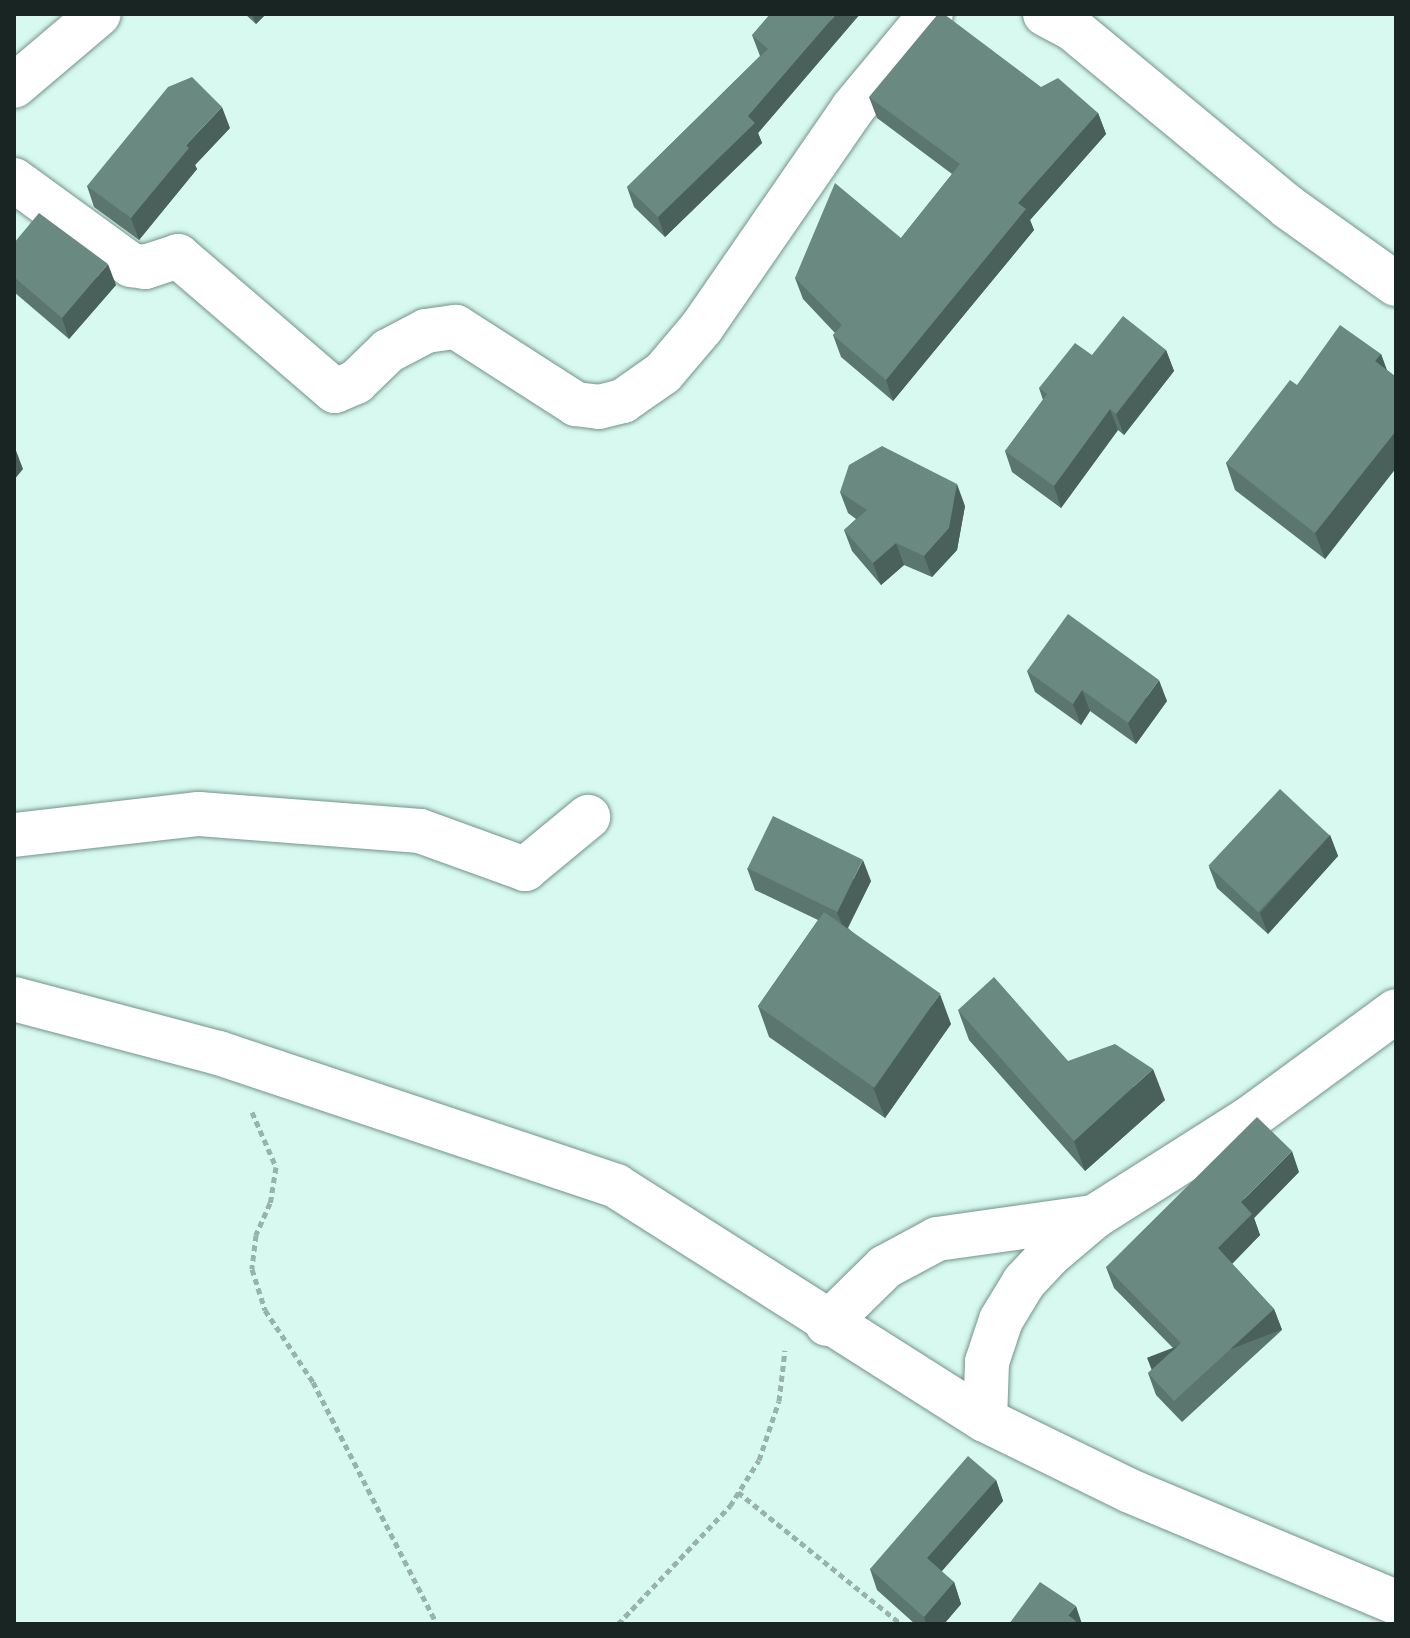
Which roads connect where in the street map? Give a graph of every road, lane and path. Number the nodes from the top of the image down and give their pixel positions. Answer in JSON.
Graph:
{"nodes":[{"id":1,"x":99,"y":14,"type":"edge"},
{"id":2,"x":931,"y":14,"type":"edge"},
{"id":3,"x":1074,"y":19,"type":"edge"},
{"id":4,"x":17,"y":88,"type":"edge"},
{"id":5,"x":14,"y":180,"type":"edge"},
{"id":6,"x":1396,"y":284,"type":"edge"},
{"id":7,"x":588,"y":817,"type":"dead end"},
{"id":8,"x":14,"y":835,"type":"edge"},
{"id":9,"x":14,"y":999,"type":"edge"},
{"id":10,"x":1396,"y":1011,"type":"edge"},
{"id":11,"x":219,"y":1053,"type":"junction"},
{"id":12,"x":1094,"y":1217,"type":"junction"},
{"id":13,"x":791,"y":1301,"type":"junction"},
{"id":14,"x":827,"y":1324,"type":"junction"},
{"id":15,"x":985,"y":1420,"type":"junction"},
{"id":16,"x":738,"y":1492,"type":"junction"},
{"id":17,"x":1396,"y":1602,"type":"edge"},
{"id":18,"x":437,"y":1624,"type":"edge"},
{"id":19,"x":618,"y":1624,"type":"edge"},
{"id":20,"x":901,"y":1624,"type":"edge"}],
"edges":[{"from":1,"to":4,"type":"street"},
{"from":2,"to":5,"type":"street"},
{"from":3,"to":6,"type":"street"},
{"from":7,"to":8,"type":"street"},
{"from":9,"to":11,"type":"street"},
{"from":10,"to":12,"type":"street"},
{"from":11,"to":13,"type":"street"},
{"from":11,"to":18,"type":"path"},
{"from":12,"to":14,"type":"street"},
{"from":12,"to":15,"type":"street"},
{"from":13,"to":14,"type":"street"},
{"from":13,"to":16,"type":"path"},
{"from":14,"to":15,"type":"street"},
{"from":15,"to":17,"type":"street"},
{"from":16,"to":19,"type":"path"},
{"from":16,"to":20,"type":"path"}]}
